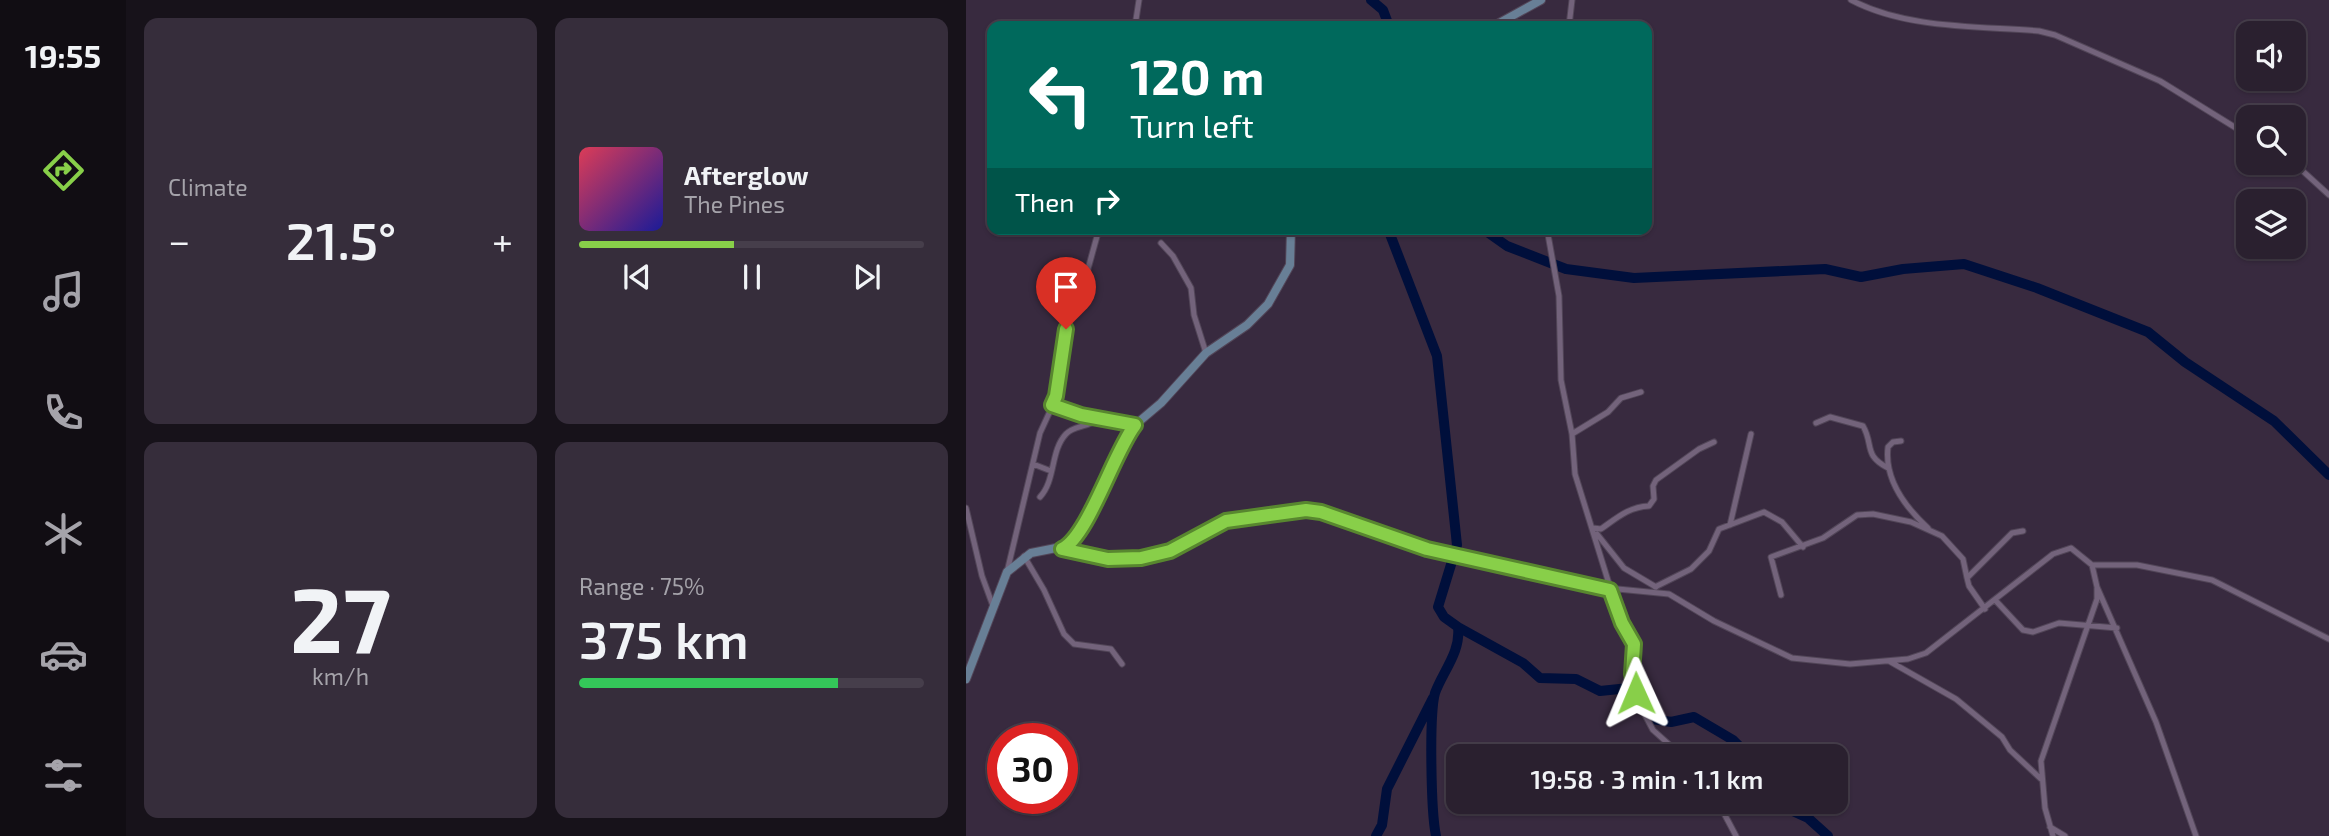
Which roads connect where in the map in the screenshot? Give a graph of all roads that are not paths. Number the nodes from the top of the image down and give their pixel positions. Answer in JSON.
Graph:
{"nodes":[{"id":1,"x":1139,"y":0,"type":"edge"},
{"id":2,"x":1541,"y":0,"type":"edge"},
{"id":3,"x":1572,"y":0,"type":"edge"},
{"id":4,"x":1851,"y":0,"type":"edge"},
{"id":5,"x":1137,"y":21,"type":"edge"},
{"id":6,"x":1503,"y":21,"type":"edge"},
{"id":7,"x":1570,"y":21,"type":"edge"},
{"id":8,"x":2236,"y":128,"type":"edge"},
{"id":9,"x":2306,"y":174,"type":"edge"},
{"id":10,"x":2329,"y":195,"type":"edge"},
{"id":11,"x":1097,"y":235,"type":"edge"},
{"id":12,"x":1291,"y":235,"type":"edge"},
{"id":13,"x":1548,"y":235,"type":"edge"},
{"id":14,"x":1161,"y":243,"type":"dead end"},
{"id":15,"x":1206,"y":352,"type":"junction"},
{"id":16,"x":1641,"y":392,"type":"dead end"},
{"id":17,"x":1052,"y":405,"type":"junction"},
{"id":18,"x":1093,"y":416,"type":"junction"},
{"id":19,"x":1816,"y":423,"type":"dead end"},
{"id":20,"x":1135,"y":425,"type":"junction"},
{"id":21,"x":1572,"y":434,"type":"junction"},
{"id":22,"x":1751,"y":434,"type":"dead end"},
{"id":23,"x":1901,"y":440,"type":"dead end"},
{"id":24,"x":1714,"y":442,"type":"dead end"},
{"id":25,"x":1033,"y":464,"type":"junction"},
{"id":26,"x":1888,"y":468,"type":"junction"},
{"id":27,"x":1051,"y":471,"type":"junction"},
{"id":28,"x":1040,"y":497,"type":"dead end"},
{"id":29,"x":966,"y":508,"type":"edge"},
{"id":30,"x":1730,"y":525,"type":"junction"},
{"id":31,"x":968,"y":527,"type":"edge"},
{"id":32,"x":1593,"y":528,"type":"junction"},
{"id":33,"x":1931,"y":530,"type":"junction"},
{"id":34,"x":2023,"y":531,"type":"dead end"},
{"id":35,"x":1803,"y":547,"type":"junction"},
{"id":36,"x":1062,"y":549,"type":"junction"},
{"id":37,"x":1024,"y":556,"type":"junction"},
{"id":38,"x":2092,"y":565,"type":"junction"},
{"id":39,"x":1007,"y":572,"type":"junction"},
{"id":40,"x":1968,"y":578,"type":"junction"},
{"id":41,"x":1656,"y":587,"type":"junction"},
{"id":42,"x":2098,"y":587,"type":"junction"},
{"id":43,"x":1610,"y":590,"type":"junction"},
{"id":44,"x":1669,"y":594,"type":"junction"},
{"id":45,"x":1781,"y":595,"type":"dead end"},
{"id":46,"x":1996,"y":601,"type":"junction"},
{"id":47,"x":994,"y":609,"type":"junction"},
{"id":48,"x":1985,"y":609,"type":"junction"},
{"id":49,"x":2085,"y":627,"type":"junction"},
{"id":50,"x":2117,"y":628,"type":"junction"},
{"id":51,"x":2329,"y":639,"type":"edge"},
{"id":52,"x":1889,"y":661,"type":"junction"},
{"id":53,"x":1122,"y":664,"type":"dead end"},
{"id":54,"x":966,"y":679,"type":"edge"},
{"id":55,"x":1669,"y":744,"type":"edge"},
{"id":56,"x":2041,"y":779,"type":"junction"},
{"id":57,"x":1724,"y":814,"type":"edge"},
{"id":58,"x":2050,"y":827,"type":"junction"},
{"id":59,"x":1736,"y":836,"type":"edge"},
{"id":60,"x":2053,"y":836,"type":"edge"},
{"id":61,"x":2065,"y":836,"type":"edge"},
{"id":62,"x":2196,"y":836,"type":"edge"}],
"edges":[{"from":1,"to":5,"type":"street"},
{"from":2,"to":6,"type":"street"},
{"from":3,"to":7,"type":"street"},
{"from":4,"to":8,"type":"street"},
{"from":9,"to":10,"type":"street"},
{"from":11,"to":17,"type":"street"},
{"from":12,"to":15,"type":"street"},
{"from":13,"to":21,"type":"street"},
{"from":14,"to":15,"type":"street"},
{"from":15,"to":20,"type":"street"},
{"from":16,"to":21,"type":"street"},
{"from":17,"to":18,"type":"street"},
{"from":17,"to":25,"type":"street"},
{"from":18,"to":20,"type":"street"},
{"from":18,"to":27,"type":"street"},
{"from":19,"to":26,"type":"street"},
{"from":20,"to":36,"type":"street"},
{"from":21,"to":32,"type":"street"},
{"from":22,"to":30,"type":"street"},
{"from":23,"to":26,"type":"street"},
{"from":24,"to":32,"type":"street"},
{"from":25,"to":27,"type":"street"},
{"from":25,"to":39,"type":"street"},
{"from":26,"to":33,"type":"street"},
{"from":27,"to":28,"type":"street"},
{"from":29,"to":31,"type":"street"},
{"from":30,"to":35,"type":"street"},
{"from":30,"to":41,"type":"street"},
{"from":31,"to":47,"type":"street"},
{"from":32,"to":41,"type":"street"},
{"from":32,"to":43,"type":"street"},
{"from":33,"to":35,"type":"street"},
{"from":33,"to":40,"type":"street"},
{"from":34,"to":40,"type":"street"},
{"from":35,"to":45,"type":"street"},
{"from":36,"to":37,"type":"street"},
{"from":36,"to":43,"type":"street"},
{"from":37,"to":39,"type":"street"},
{"from":37,"to":53,"type":"street"},
{"from":38,"to":42,"type":"street"},
{"from":38,"to":46,"type":"street"},
{"from":38,"to":51,"type":"street"},
{"from":39,"to":47,"type":"street"},
{"from":40,"to":48,"type":"street"},
{"from":41,"to":44,"type":"street"},
{"from":42,"to":49,"type":"street"},
{"from":42,"to":50,"type":"street"},
{"from":43,"to":44,"type":"street"},
{"from":43,"to":55,"type":"street"},
{"from":44,"to":52,"type":"street"},
{"from":46,"to":48,"type":"street"},
{"from":46,"to":49,"type":"street"},
{"from":47,"to":54,"type":"street"},
{"from":48,"to":52,"type":"street"},
{"from":49,"to":50,"type":"street"},
{"from":49,"to":56,"type":"street"},
{"from":50,"to":62,"type":"street"},
{"from":52,"to":56,"type":"street"},
{"from":56,"to":58,"type":"street"},
{"from":57,"to":59,"type":"street"},
{"from":58,"to":60,"type":"street"},
{"from":58,"to":61,"type":"street"}]}
